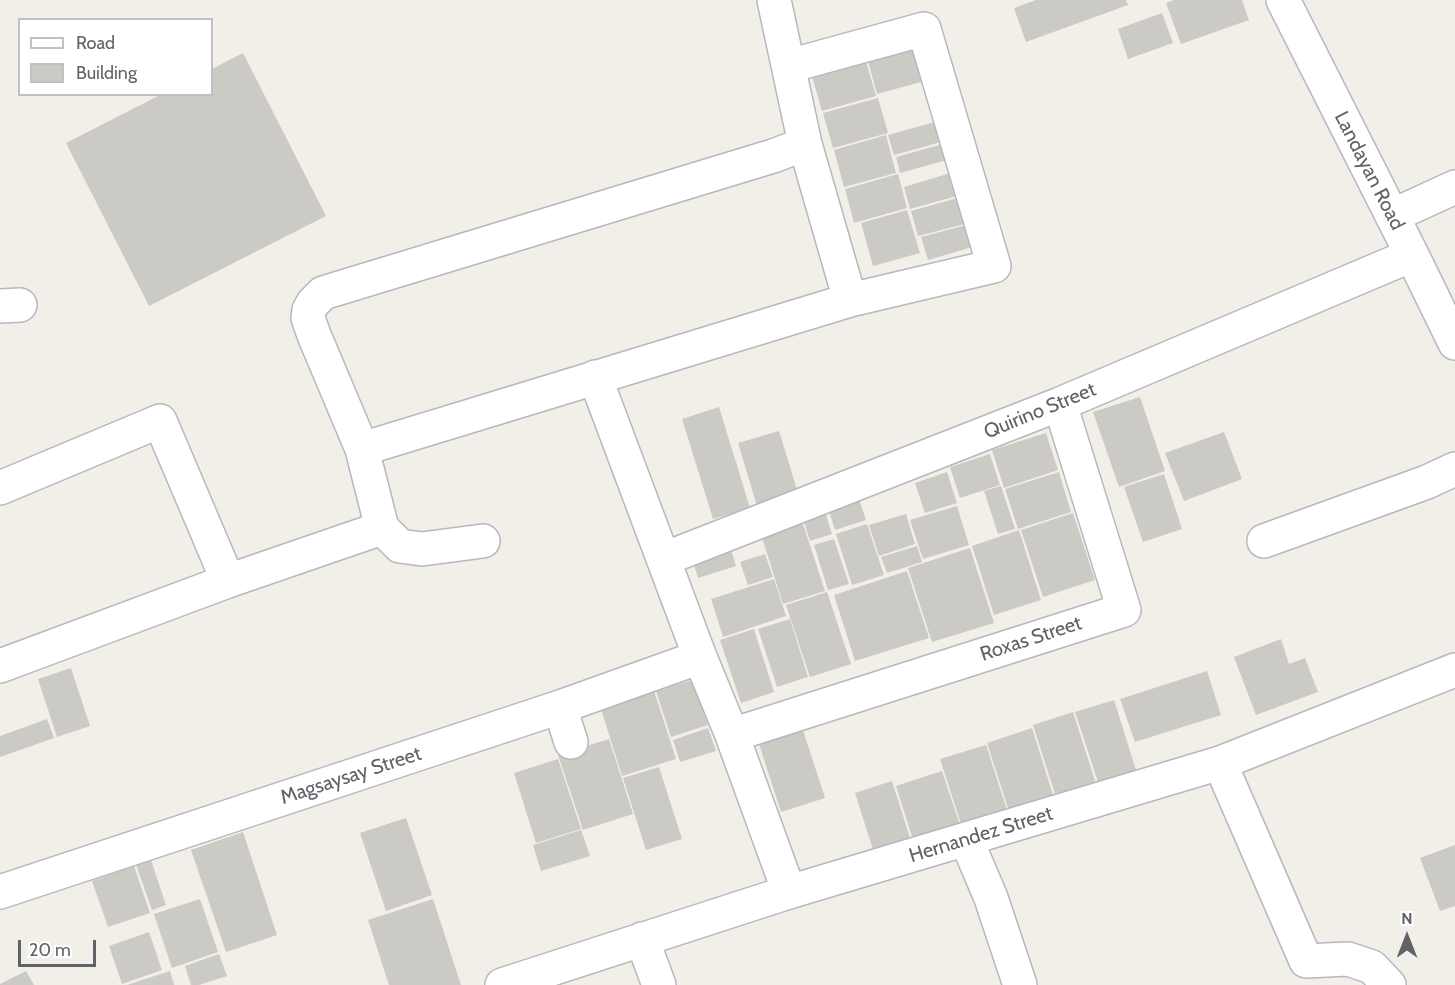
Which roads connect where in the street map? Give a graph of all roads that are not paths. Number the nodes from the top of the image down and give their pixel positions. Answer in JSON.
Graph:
{"nodes":[{"id":1,"x":774,"y":0,"type":"edge"},
{"id":2,"x":1283,"y":0,"type":"edge"},
{"id":3,"x":789,"y":66,"type":"junction"},
{"id":4,"x":805,"y":144,"type":"junction"},
{"id":5,"x":1455,"y":187,"type":"edge"},
{"id":6,"x":1392,"y":216,"type":"junction"},
{"id":7,"x":1412,"y":255,"type":"junction"},
{"id":8,"x":850,"y":300,"type":"junction"},
{"id":9,"x":1455,"y":343,"type":"edge"},
{"id":10,"x":596,"y":377,"type":"junction"},
{"id":11,"x":1060,"y":404,"type":"junction"},
{"id":12,"x":362,"y":449,"type":"junction"},
{"id":13,"x":1455,"y":469,"type":"edge"},
{"id":14,"x":0,"y":488,"type":"edge"},
{"id":15,"x":382,"y":528,"type":"junction"},
{"id":16,"x":483,"y":541,"type":"dead end"},
{"id":17,"x":1264,"y":541,"type":"dead end"},
{"id":18,"x":664,"y":558,"type":"junction"},
{"id":19,"x":228,"y":581,"type":"junction"},
{"id":20,"x":700,"y":657,"type":"junction"},
{"id":21,"x":0,"y":666,"type":"edge"},
{"id":22,"x":1455,"y":670,"type":"edge"},
{"id":23,"x":560,"y":707,"type":"junction"},
{"id":24,"x":732,"y":735,"type":"junction"},
{"id":25,"x":571,"y":742,"type":"dead end"},
{"id":26,"x":1220,"y":764,"type":"junction"},
{"id":27,"x":966,"y":839,"type":"junction"},
{"id":28,"x":0,"y":892,"type":"edge"},
{"id":29,"x":789,"y":892,"type":"junction"},
{"id":30,"x":642,"y":939,"type":"junction"},
{"id":31,"x":502,"y":985,"type":"edge"},
{"id":32,"x":659,"y":985,"type":"edge"},
{"id":33,"x":1020,"y":985,"type":"edge"},
{"id":34,"x":1389,"y":985,"type":"edge"}],
"edges":[{"from":1,"to":3,"type":"street"},
{"from":2,"to":6,"type":"street","name":"Landayan Road"},
{"from":3,"to":4,"type":"street"},
{"from":3,"to":8,"type":"street"},
{"from":4,"to":8,"type":"street"},
{"from":4,"to":12,"type":"street"},
{"from":5,"to":6,"type":"street"},
{"from":6,"to":7,"type":"street","name":"Landayan Road"},
{"from":7,"to":9,"type":"street","name":"Landayan Road"},
{"from":7,"to":11,"type":"street","name":"Quirino Street"},
{"from":8,"to":10,"type":"street"},
{"from":10,"to":12,"type":"street"},
{"from":10,"to":18,"type":"street"},
{"from":11,"to":18,"type":"street","name":"Quirino Street"},
{"from":11,"to":24,"type":"street","name":"Roxas Street"},
{"from":12,"to":15,"type":"street"},
{"from":13,"to":17,"type":"street"},
{"from":14,"to":19,"type":"street"},
{"from":15,"to":16,"type":"street"},
{"from":15,"to":19,"type":"street"},
{"from":18,"to":20,"type":"street"},
{"from":19,"to":21,"type":"street"},
{"from":20,"to":23,"type":"street","name":"Magsaysay Street"},
{"from":20,"to":24,"type":"street"},
{"from":22,"to":26,"type":"street","name":"Hernandez Street"},
{"from":23,"to":25,"type":"street"},
{"from":23,"to":28,"type":"street","name":"Magsaysay Street"},
{"from":24,"to":29,"type":"street"},
{"from":26,"to":27,"type":"street","name":"Hernandez Street"},
{"from":26,"to":34,"type":"street"},
{"from":27,"to":29,"type":"street","name":"Hernandez Street"},
{"from":27,"to":33,"type":"street"},
{"from":29,"to":30,"type":"street","name":"Hernandez Street"},
{"from":30,"to":31,"type":"street","name":"Hernandez Street"},
{"from":30,"to":32,"type":"street"}]}
